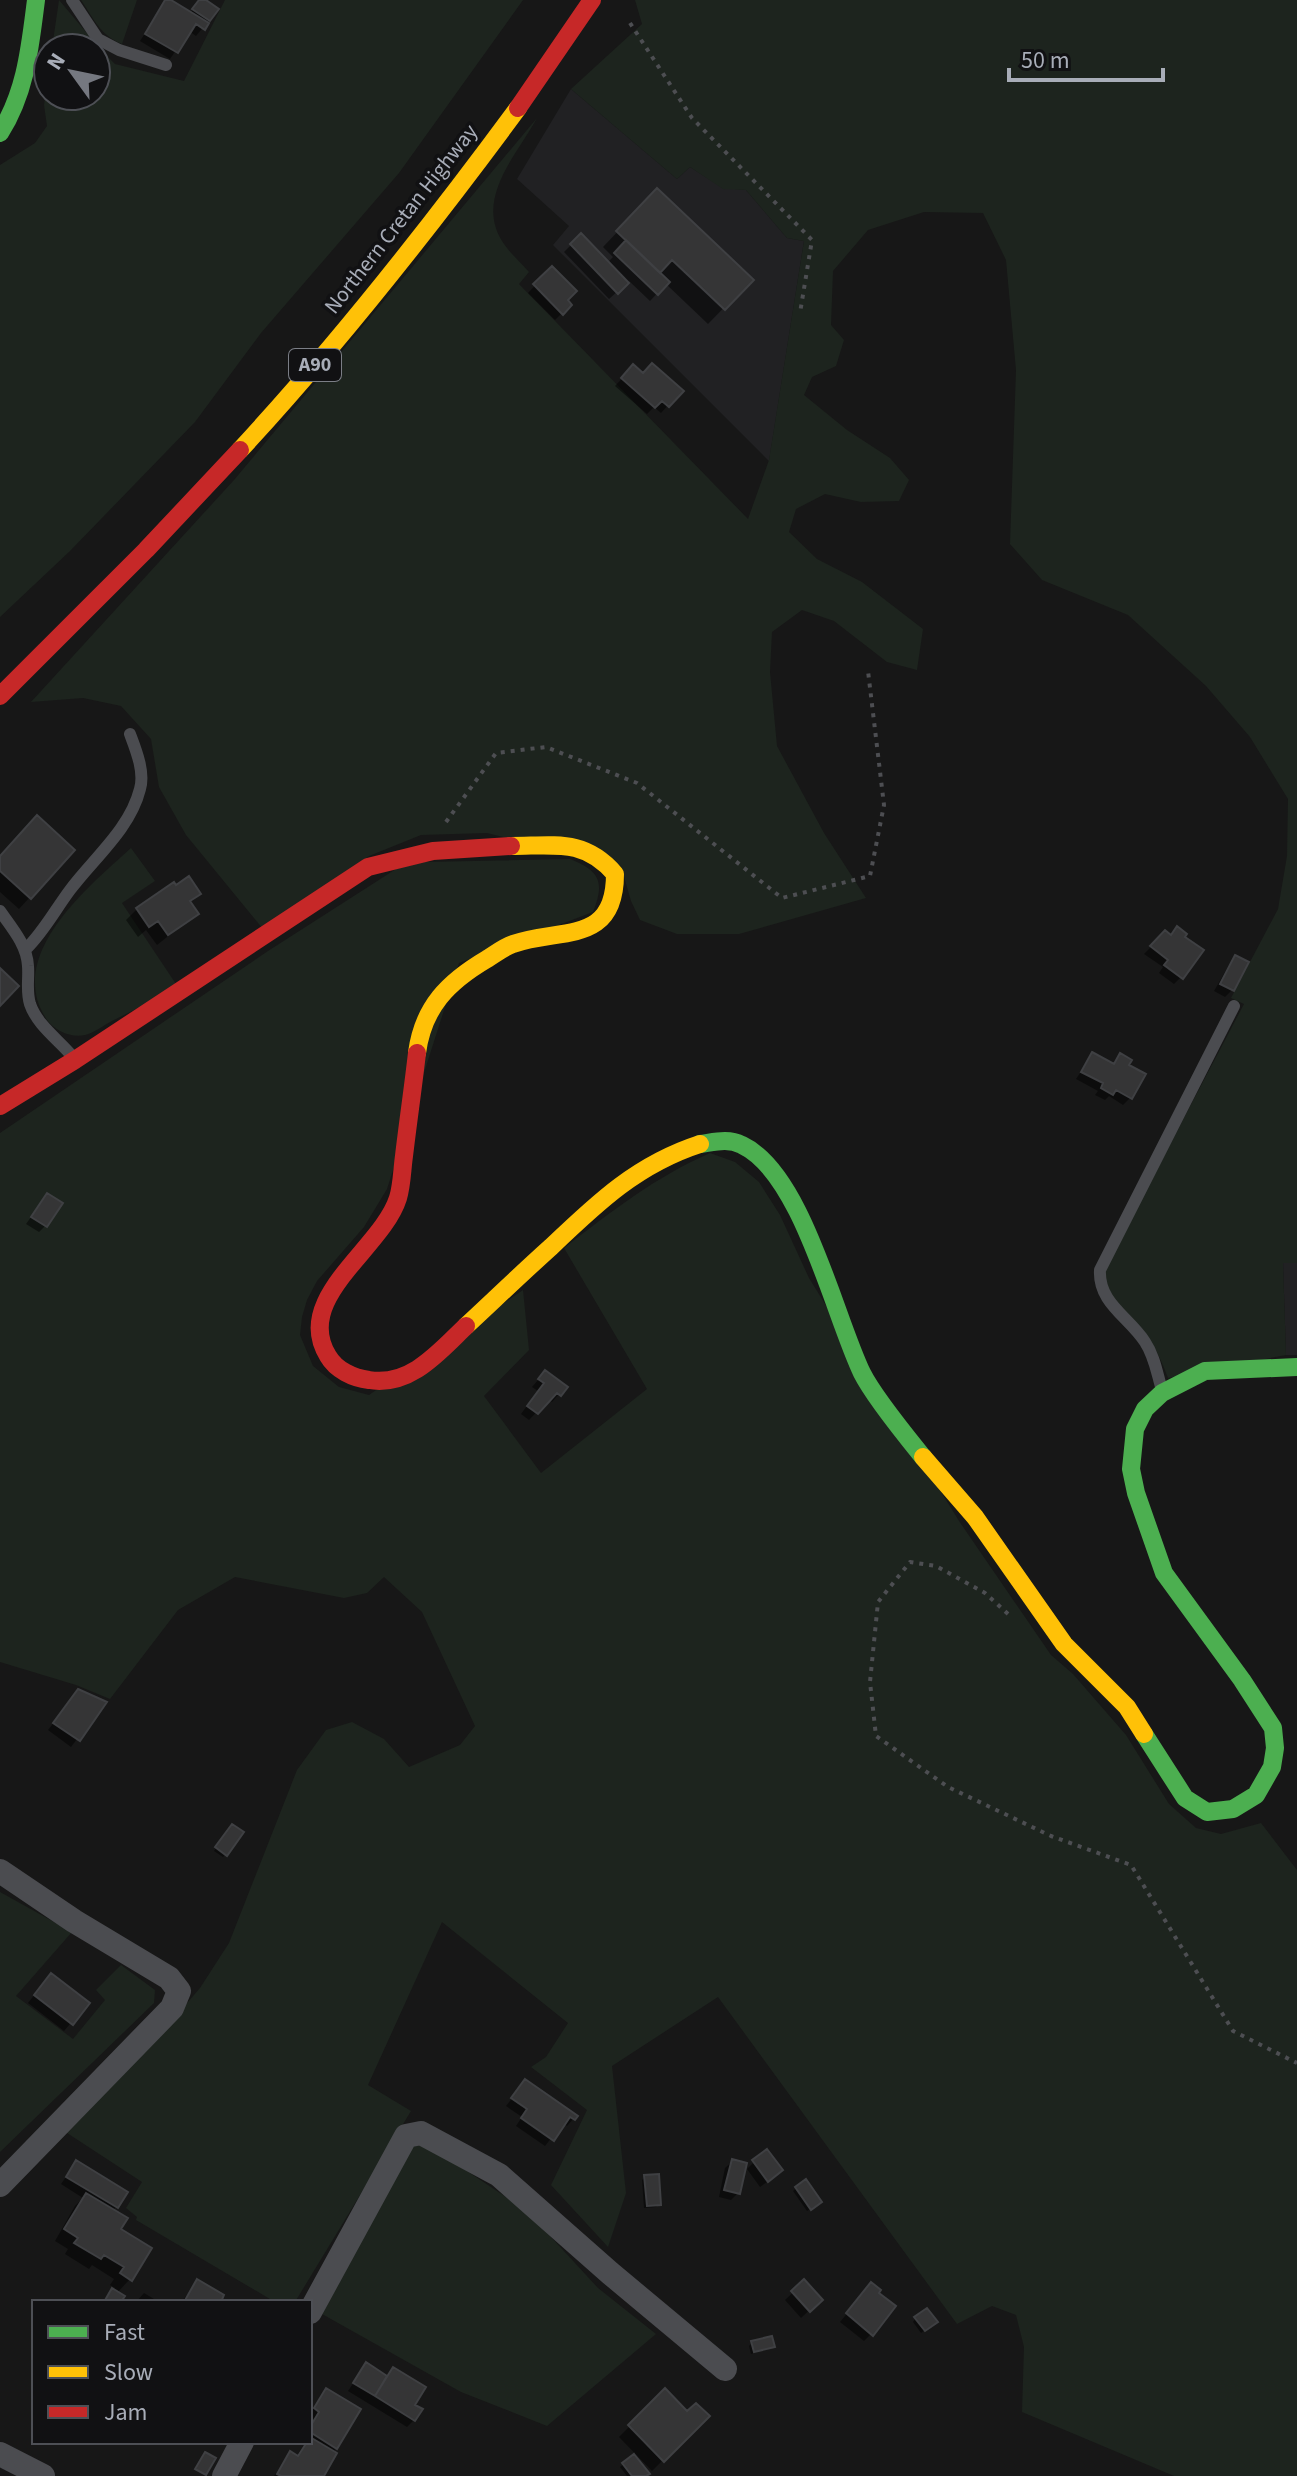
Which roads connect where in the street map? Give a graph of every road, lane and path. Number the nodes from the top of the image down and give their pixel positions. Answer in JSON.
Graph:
{"nodes":[{"id":1,"x":36,"y":0,"type":"edge"},
{"id":2,"x":72,"y":0,"type":"edge"},
{"id":3,"x":592,"y":0,"type":"edge"},
{"id":4,"x":630,"y":23,"type":"dead end"},
{"id":5,"x":166,"y":65,"type":"dead end"},
{"id":6,"x":0,"y":133,"type":"edge"},
{"id":7,"x":800,"y":313,"type":"dead end"},
{"id":8,"x":868,"y":671,"type":"dead end"},
{"id":9,"x":0,"y":696,"type":"edge"},
{"id":10,"x":130,"y":734,"type":"dead end"},
{"id":11,"x":426,"y":850,"type":"junction"},
{"id":12,"x":0,"y":911,"type":"edge"},
{"id":13,"x":25,"y":950,"type":"junction"},
{"id":14,"x":1234,"y":1006,"type":"dead end"},
{"id":15,"x":75,"y":1060,"type":"junction"},
{"id":16,"x":0,"y":1106,"type":"edge"},
{"id":17,"x":1297,"y":1367,"type":"edge"},
{"id":18,"x":1162,"y":1393,"type":"junction"},
{"id":19,"x":1015,"y":1619,"type":"dead end"},
{"id":20,"x":0,"y":1871,"type":"edge"},
{"id":21,"x":1297,"y":2063,"type":"edge"},
{"id":22,"x":0,"y":2185,"type":"edge"},
{"id":23,"x":312,"y":2308,"type":"edge"},
{"id":24,"x":725,"y":2369,"type":"dead end"},
{"id":25,"x":241,"y":2444,"type":"edge"},
{"id":26,"x":0,"y":2454,"type":"edge"},
{"id":27,"x":43,"y":2476,"type":"edge"},
{"id":28,"x":224,"y":2476,"type":"edge"}],
"edges":[{"from":1,"to":6,"type":"main road"},
{"from":2,"to":5,"type":"lane"},
{"from":3,"to":9,"type":"main road","name":"Northern Cretan Highway","number":"Α90"},
{"from":4,"to":7,"type":"path"},
{"from":8,"to":11,"type":"path"},
{"from":10,"to":13,"type":"lane"},
{"from":11,"to":15,"type":"main road"},
{"from":11,"to":18,"type":"main road"},
{"from":12,"to":13,"type":"lane"},
{"from":13,"to":15,"type":"lane"},
{"from":14,"to":18,"type":"lane"},
{"from":15,"to":16,"type":"main road"},
{"from":17,"to":18,"type":"main road"},
{"from":19,"to":21,"type":"path"},
{"from":20,"to":22,"type":"street"},
{"from":23,"to":24,"type":"street"},
{"from":25,"to":28,"type":"street"},
{"from":26,"to":27,"type":"street"}]}
